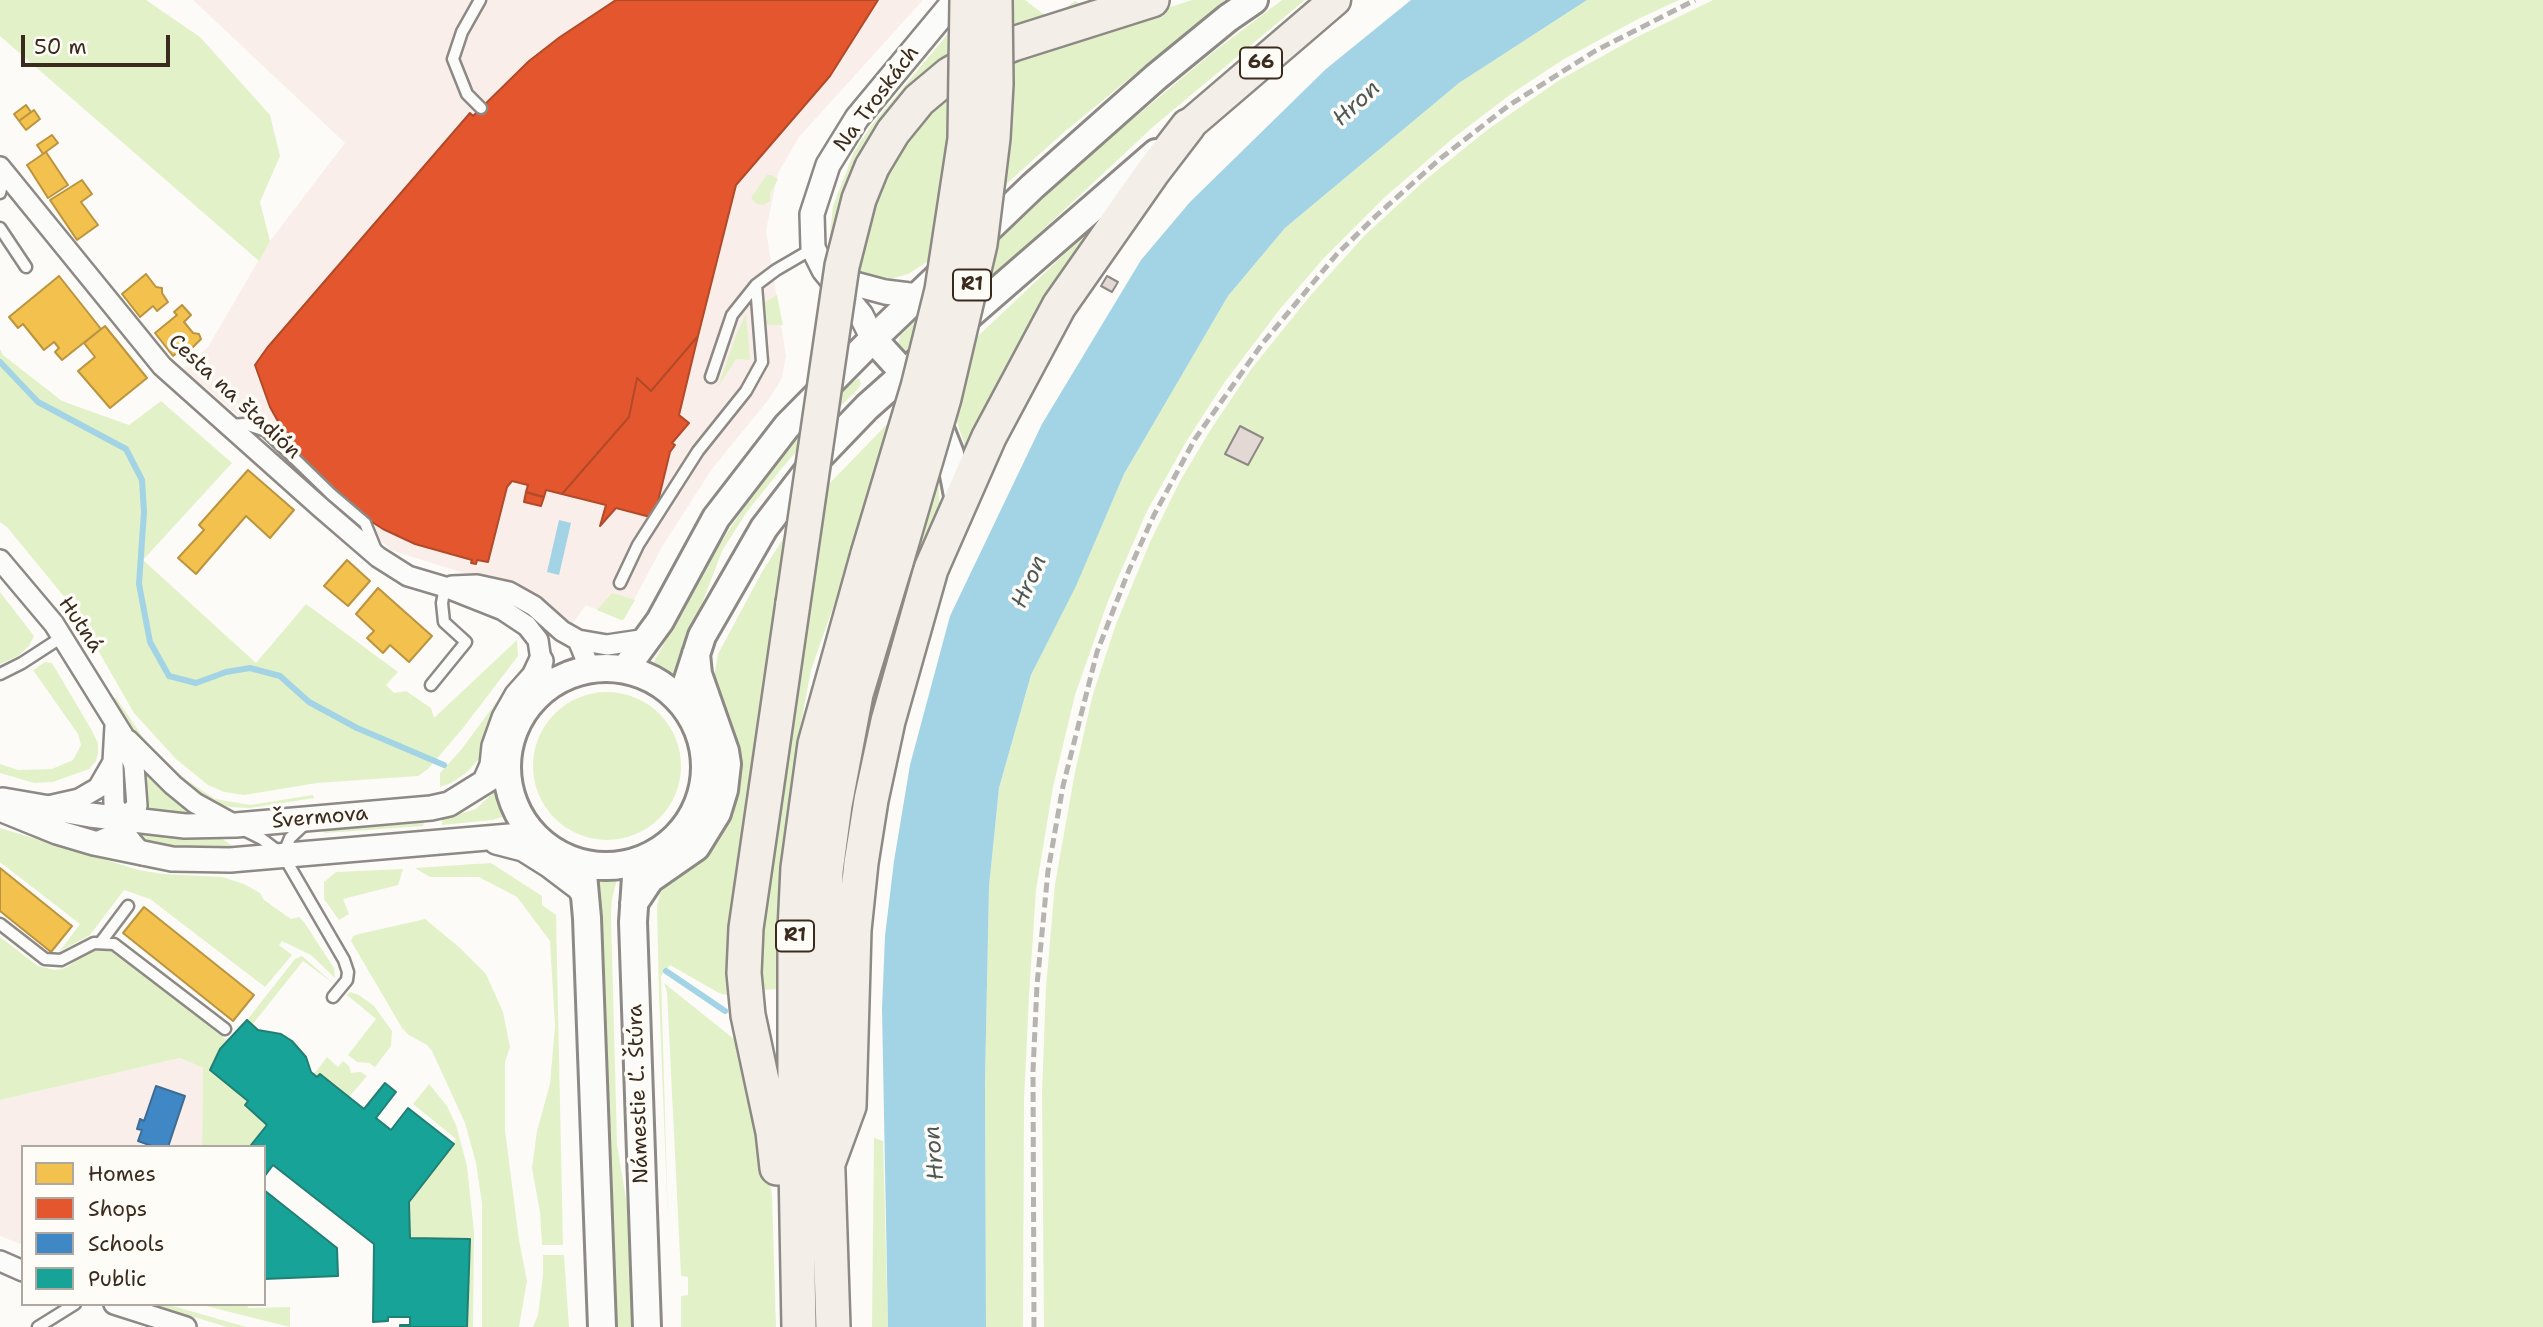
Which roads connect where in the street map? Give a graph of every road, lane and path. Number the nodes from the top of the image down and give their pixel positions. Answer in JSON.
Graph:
{"nodes":[{"id":1,"x":480,"y":0,"type":"edge"},
{"id":2,"x":955,"y":0,"type":"edge"},
{"id":3,"x":967,"y":0,"type":"edge"},
{"id":4,"x":995,"y":0,"type":"edge"},
{"id":5,"x":1152,"y":0,"type":"edge"},
{"id":6,"x":1254,"y":0,"type":"edge"},
{"id":7,"x":1335,"y":0,"type":"edge"},
{"id":8,"x":481,"y":108,"type":"dead end"},
{"id":9,"x":1188,"y":126,"type":"junction"},
{"id":10,"x":3,"y":170,"type":"edge"},
{"id":11,"x":0,"y":193,"type":"edge"},
{"id":12,"x":0,"y":228,"type":"edge"},
{"id":13,"x":813,"y":248,"type":"junction"},
{"id":14,"x":26,"y":267,"type":"dead end"},
{"id":15,"x":824,"y":270,"type":"junction"},
{"id":16,"x":756,"y":285,"type":"junction"},
{"id":17,"x":918,"y":296,"type":"junction"},
{"id":18,"x":873,"y":339,"type":"junction"},
{"id":19,"x":905,"y":374,"type":"junction"},
{"id":20,"x":711,"y":377,"type":"dead end"},
{"id":21,"x":818,"y":394,"type":"junction"},
{"id":22,"x":959,"y":501,"type":"junction"},
{"id":23,"x":881,"y":558,"type":"junction"},
{"id":24,"x":0,"y":560,"type":"edge"},
{"id":25,"x":620,"y":583,"type":"dead end"},
{"id":26,"x":444,"y":587,"type":"junction"},
{"id":27,"x":62,"y":637,"type":"junction"},
{"id":28,"x":647,"y":639,"type":"junction"},
{"id":29,"x":578,"y":640,"type":"junction"},
{"id":30,"x":695,"y":652,"type":"junction"},
{"id":31,"x":541,"y":661,"type":"junction"},
{"id":32,"x":590,"y":669,"type":"junction"},
{"id":33,"x":625,"y":669,"type":"junction"},
{"id":34,"x":0,"y":674,"type":"edge"},
{"id":35,"x":430,"y":685,"type":"dead end"},
{"id":36,"x":545,"y":688,"type":"junction"},
{"id":37,"x":681,"y":701,"type":"junction"},
{"id":38,"x":119,"y":728,"type":"junction"},
{"id":39,"x":113,"y":762,"type":"junction"},
{"id":40,"x":496,"y":775,"type":"junction"},
{"id":41,"x":0,"y":800,"type":"edge"},
{"id":42,"x":42,"y":807,"type":"junction"},
{"id":43,"x":0,"y":809,"type":"edge"},
{"id":44,"x":123,"y":819,"type":"junction"},
{"id":45,"x":310,"y":819,"type":"junction"},
{"id":46,"x":236,"y":825,"type":"junction"},
{"id":47,"x":533,"y":834,"type":"junction"},
{"id":48,"x":483,"y":839,"type":"junction"},
{"id":49,"x":94,"y":844,"type":"junction"},
{"id":50,"x":143,"y":855,"type":"junction"},
{"id":51,"x":283,"y":855,"type":"junction"},
{"id":52,"x":637,"y":862,"type":"junction"},
{"id":53,"x":582,"y":863,"type":"junction"},
{"id":54,"x":586,"y":899,"type":"junction"},
{"id":55,"x":634,"y":903,"type":"junction"},
{"id":56,"x":128,"y":906,"type":"dead end"},
{"id":57,"x":0,"y":924,"type":"edge"},
{"id":58,"x":101,"y":942,"type":"junction"},
{"id":59,"x":333,"y":997,"type":"dead end"},
{"id":60,"x":225,"y":1029,"type":"dead end"},
{"id":61,"x":827,"y":1166,"type":"junction"},
{"id":62,"x":0,"y":1261,"type":"edge"},
{"id":63,"x":21,"y":1269,"type":"edge"},
{"id":64,"x":72,"y":1306,"type":"edge"},
{"id":65,"x":120,"y":1306,"type":"edge"},
{"id":66,"x":37,"y":1327,"type":"edge"},
{"id":67,"x":186,"y":1327,"type":"edge"},
{"id":68,"x":602,"y":1327,"type":"edge"},
{"id":69,"x":647,"y":1327,"type":"edge"},
{"id":70,"x":782,"y":1327,"type":"edge"},
{"id":71,"x":799,"y":1327,"type":"edge"},
{"id":72,"x":834,"y":1327,"type":"edge"}],
"edges":[{"from":1,"to":8,"type":"lane"},
{"from":2,"to":13,"type":"street","name":"Na Troskách"},
{"from":3,"to":23,"type":"highway","number":"R1","bridge":true},
{"from":4,"to":23,"type":"highway","number":"R1","bridge":true},
{"from":5,"to":70,"type":"highway","bridge":true},
{"from":6,"to":17,"type":"main road"},
{"from":7,"to":9,"type":"main road","number":"66"},
{"from":9,"to":19,"type":"main road"},
{"from":9,"to":22,"type":"highway"},
{"from":10,"to":11,"type":"lane"},
{"from":10,"to":26,"type":"street","name":"Cesta na štadión"},
{"from":12,"to":14,"type":"lane"},
{"from":13,"to":15,"type":"street"},
{"from":13,"to":16,"type":"lane"},
{"from":15,"to":17,"type":"street"},
{"from":15,"to":18,"type":"street"},
{"from":15,"to":21,"type":"street"},
{"from":16,"to":20,"type":"lane"},
{"from":16,"to":25,"type":"lane"},
{"from":17,"to":18,"type":"main road"},
{"from":18,"to":19,"type":"main road"},
{"from":18,"to":21,"type":"main road"},
{"from":19,"to":22,"type":"main road"},
{"from":19,"to":30,"type":"main road"},
{"from":21,"to":28,"type":"main road"},
{"from":22,"to":61,"type":"highway"},
{"from":23,"to":61,"type":"highway","number":"R1"},
{"from":23,"to":71,"type":"highway","number":"R1"},
{"from":24,"to":27,"type":"street","name":"Hutná"},
{"from":26,"to":29,"type":"street","name":"Cesta na štadión"},
{"from":26,"to":31,"type":"street","name":"Cesta na štadión"},
{"from":26,"to":35,"type":"lane"},
{"from":27,"to":34,"type":"lane"},
{"from":27,"to":38,"type":"street","name":"Hutná"},
{"from":28,"to":29,"type":"street","name":"Cesta na štadión"},
{"from":28,"to":33,"type":"main road"},
{"from":29,"to":32,"type":"street"},
{"from":30,"to":37,"type":"main road"},
{"from":30,"to":55,"type":"main road"},
{"from":31,"to":36,"type":"street","name":"Cesta na štadión"},
{"from":31,"to":40,"type":"street"},
{"from":32,"to":33,"type":"main road"},
{"from":32,"to":36,"type":"main road"},
{"from":33,"to":37,"type":"main road"},
{"from":36,"to":40,"type":"main road"},
{"from":37,"to":52,"type":"main road"},
{"from":38,"to":39,"type":"street"},
{"from":38,"to":44,"type":"street","name":"Hutná"},
{"from":38,"to":46,"type":"street","name":"Hutná"},
{"from":39,"to":42,"type":"street"},
{"from":39,"to":44,"type":"street"},
{"from":40,"to":45,"type":"street","name":"Švermova"},
{"from":40,"to":47,"type":"main road"},
{"from":41,"to":42,"type":"street","name":"Švermova"},
{"from":42,"to":44,"type":"street","name":"Švermova"},
{"from":43,"to":49,"type":"street","name":"Švermova"},
{"from":44,"to":46,"type":"street","name":"Švermova"},
{"from":44,"to":49,"type":"street"},
{"from":44,"to":50,"type":"street"},
{"from":45,"to":46,"type":"street","name":"Švermova"},
{"from":45,"to":51,"type":"lane"},
{"from":46,"to":51,"type":"lane"},
{"from":47,"to":48,"type":"street","name":"Švermova"},
{"from":47,"to":53,"type":"main road"},
{"from":48,"to":51,"type":"street","name":"Švermova"},
{"from":48,"to":54,"type":"street"},
{"from":49,"to":50,"type":"street","name":"Švermova"},
{"from":50,"to":51,"type":"street","name":"Švermova"},
{"from":51,"to":59,"type":"lane"},
{"from":52,"to":53,"type":"main road"},
{"from":52,"to":55,"type":"main road","name":"Námestie Ľ. Štúra"},
{"from":53,"to":54,"type":"main road"},
{"from":54,"to":68,"type":"main road"},
{"from":55,"to":69,"type":"main road","name":"Námestie Ľ. Štúra"},
{"from":56,"to":58,"type":"lane"},
{"from":57,"to":58,"type":"lane"},
{"from":58,"to":60,"type":"lane"},
{"from":61,"to":72,"type":"highway","number":"R1"},
{"from":62,"to":63,"type":"street"},
{"from":64,"to":66,"type":"lane"},
{"from":65,"to":67,"type":"street"}]}
